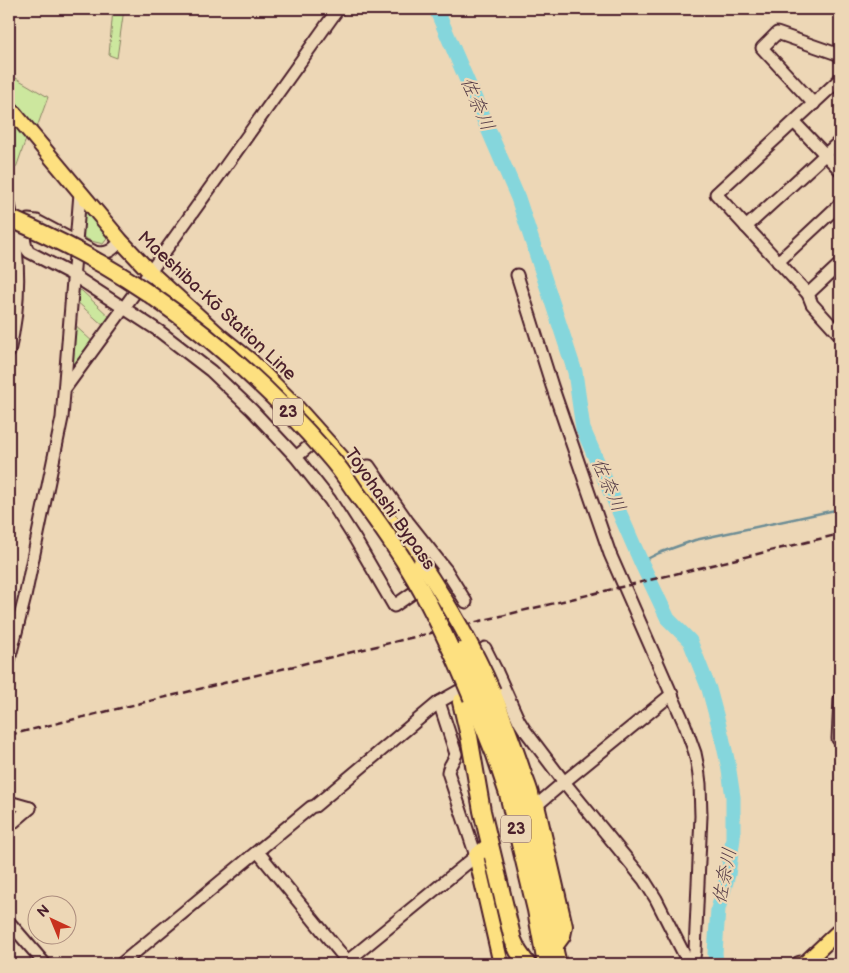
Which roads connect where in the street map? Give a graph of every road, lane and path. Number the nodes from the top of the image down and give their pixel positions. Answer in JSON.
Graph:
{"nodes":[{"id":1,"x":338,"y":9,"type":"edge"},
{"id":2,"x":840,"y":55,"type":"edge"},
{"id":3,"x":840,"y":79,"type":"edge"},
{"id":4,"x":814,"y":104,"type":"junction"},
{"id":5,"x":9,"y":107,"type":"edge"},
{"id":6,"x":794,"y":122,"type":"junction"},
{"id":7,"x":840,"y":141,"type":"edge"},
{"id":8,"x":825,"y":155,"type":"junction"},
{"id":9,"x":840,"y":170,"type":"edge"},
{"id":10,"x":80,"y":193,"type":"junction"},
{"id":11,"x":9,"y":204,"type":"edge"},
{"id":12,"x":840,"y":204,"type":"edge"},
{"id":13,"x":9,"y":218,"type":"edge"},
{"id":14,"x":9,"y":224,"type":"edge"},
{"id":15,"x":746,"y":227,"type":"junction"},
{"id":16,"x":121,"y":241,"type":"junction"},
{"id":17,"x":76,"y":242,"type":"junction"},
{"id":18,"x":778,"y":262,"type":"junction"},
{"id":19,"x":840,"y":264,"type":"edge"},
{"id":20,"x":150,"y":272,"type":"junction"},
{"id":21,"x":517,"y":274,"type":"dead end"},
{"id":22,"x":73,"y":275,"type":"junction"},
{"id":23,"x":808,"y":294,"type":"junction"},
{"id":24,"x":123,"y":307,"type":"junction"},
{"id":25,"x":840,"y":335,"type":"edge"},
{"id":26,"x":9,"y":352,"type":"edge"},
{"id":27,"x":65,"y":388,"type":"junction"},
{"id":28,"x":321,"y":436,"type":"junction"},
{"id":29,"x":296,"y":457,"type":"junction"},
{"id":30,"x":352,"y":470,"type":"junction"},
{"id":31,"x":446,"y":570,"type":"junction"},
{"id":32,"x":466,"y":602,"type":"dead end"},
{"id":33,"x":485,"y":648,"type":"dead end"},
{"id":34,"x":9,"y":660,"type":"edge"},
{"id":35,"x":496,"y":670,"type":"junction"},
{"id":36,"x":672,"y":694,"type":"junction"},
{"id":37,"x":476,"y":697,"type":"junction"},
{"id":38,"x":840,"y":699,"type":"edge"},
{"id":39,"x":439,"y":702,"type":"junction"},
{"id":40,"x":838,"y":738,"type":"dead end"},
{"id":41,"x":564,"y":782,"type":"junction"},
{"id":42,"x":9,"y":802,"type":"edge"},
{"id":43,"x":533,"y":806,"type":"junction"},
{"id":44,"x":9,"y":826,"type":"edge"},
{"id":45,"x":258,"y":852,"type":"junction"},
{"id":46,"x":481,"y":852,"type":"junction"},
{"id":47,"x":9,"y":922,"type":"edge"},
{"id":48,"x":840,"y":930,"type":"edge"},
{"id":49,"x":555,"y":947,"type":"junction"},
{"id":50,"x":346,"y":963,"type":"edge"},
{"id":51,"x":45,"y":964,"type":"edge"},
{"id":52,"x":121,"y":964,"type":"edge"},
{"id":53,"x":501,"y":964,"type":"edge"},
{"id":54,"x":527,"y":964,"type":"edge"},
{"id":55,"x":540,"y":964,"type":"edge"},
{"id":56,"x":546,"y":964,"type":"edge"},
{"id":57,"x":559,"y":964,"type":"edge"},
{"id":58,"x":689,"y":964,"type":"edge"},
{"id":59,"x":803,"y":964,"type":"edge"}],
"edges":[{"from":1,"to":20,"type":"street"},
{"from":2,"to":4,"type":"street"},
{"from":3,"to":4,"type":"street"},
{"from":4,"to":6,"type":"street"},
{"from":5,"to":10,"type":"main road","name":"Maeshiba-Kō Station Line"},
{"from":6,"to":8,"type":"street"},
{"from":6,"to":15,"type":"street"},
{"from":7,"to":8,"type":"street"},
{"from":8,"to":9,"type":"street"},
{"from":8,"to":15,"type":"street"},
{"from":10,"to":16,"type":"main road","name":"Maeshiba-Kō Station Line"},
{"from":10,"to":17,"type":"street"},
{"from":11,"to":26,"type":"street"},
{"from":12,"to":18,"type":"street"},
{"from":13,"to":37,"type":"highway","name":"Toyohashi Bypass","number":"23","bridge":true},
{"from":14,"to":37,"type":"highway","name":"Toyohashi Bypass","number":"23"},
{"from":15,"to":18,"type":"street"},
{"from":16,"to":17,"type":"street"},
{"from":16,"to":20,"type":"main road","name":"Maeshiba-Kō Station Line"},
{"from":17,"to":22,"type":"street"},
{"from":17,"to":22,"type":"street"},
{"from":18,"to":23,"type":"street"},
{"from":19,"to":23,"type":"street"},
{"from":20,"to":24,"type":"street"},
{"from":20,"to":28,"type":"main road","name":"Maeshiba-Kō Station Line"},
{"from":21,"to":36,"type":"street"},
{"from":22,"to":24,"type":"street"},
{"from":22,"to":27,"type":"street"},
{"from":23,"to":25,"type":"street"},
{"from":24,"to":27,"type":"street"},
{"from":24,"to":29,"type":"street"},
{"from":27,"to":34,"type":"street"},
{"from":28,"to":29,"type":"street"},
{"from":28,"to":30,"type":"main road","name":"Maeshiba-Kō Station Line"},
{"from":29,"to":31,"type":"street"},
{"from":30,"to":31,"type":"street"},
{"from":30,"to":37,"type":"main road","name":"Maeshiba-Kō Station Line","bridge":true},
{"from":31,"to":32,"type":"street"},
{"from":33,"to":35,"type":"street"},
{"from":35,"to":39,"type":"street"},
{"from":35,"to":41,"type":"street"},
{"from":36,"to":41,"type":"street"},
{"from":36,"to":58,"type":"street"},
{"from":37,"to":43,"type":"main road","name":"Maeshiba-Kō Station Line"},
{"from":37,"to":49,"type":"highway"},
{"from":37,"to":54,"type":"highway"},
{"from":37,"to":55,"type":"highway","name":"Toyohashi Bypass","number":"23"},
{"from":37,"to":56,"type":"highway","name":"Toyohashi Bypass","number":"23"},
{"from":38,"to":40,"type":"street"},
{"from":39,"to":45,"type":"street"},
{"from":39,"to":46,"type":"street"},
{"from":41,"to":43,"type":"street"},
{"from":41,"to":58,"type":"street"},
{"from":42,"to":44,"type":"street"},
{"from":43,"to":49,"type":"main road","name":"Maeshiba-Kō Station Line"},
{"from":45,"to":50,"type":"street"},
{"from":45,"to":52,"type":"street"},
{"from":46,"to":50,"type":"street"},
{"from":46,"to":53,"type":"main road"},
{"from":47,"to":51,"type":"street"},
{"from":48,"to":59,"type":"main road"},
{"from":49,"to":57,"type":"main road"}]}
